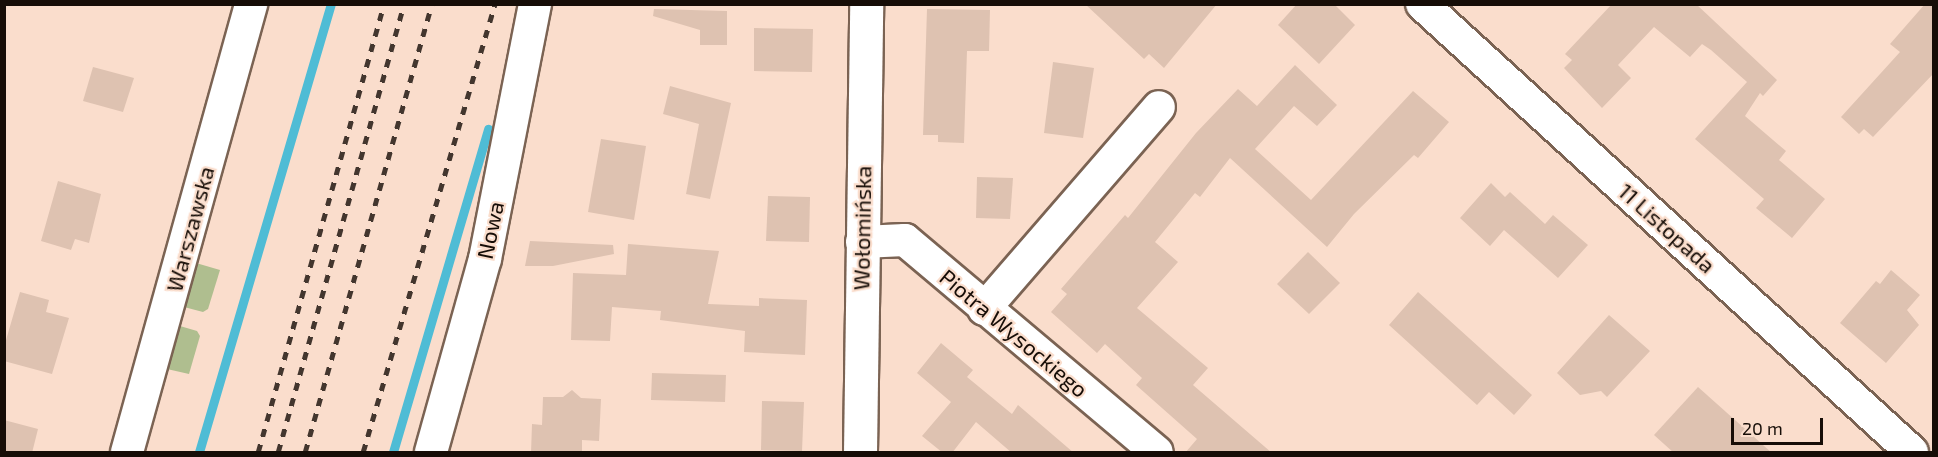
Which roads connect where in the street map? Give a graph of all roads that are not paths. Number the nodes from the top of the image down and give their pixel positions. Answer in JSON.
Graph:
{"nodes":[{"id":1,"x":251,"y":4,"type":"edge"},
{"id":2,"x":535,"y":4,"type":"edge"},
{"id":3,"x":866,"y":4,"type":"edge"},
{"id":4,"x":1422,"y":4,"type":"edge"},
{"id":5,"x":1159,"y":107,"type":"dead end"},
{"id":6,"x":862,"y":242,"type":"junction"},
{"id":7,"x":984,"y":309,"type":"junction"},
{"id":8,"x":127,"y":453,"type":"edge"},
{"id":9,"x":431,"y":453,"type":"edge"},
{"id":10,"x":860,"y":453,"type":"edge"},
{"id":11,"x":1157,"y":453,"type":"edge"},
{"id":12,"x":1912,"y":453,"type":"edge"}],
"edges":[{"from":1,"to":8,"type":"street","name":"Warszawska"},
{"from":2,"to":9,"type":"street","name":"Nowa"},
{"from":3,"to":6,"type":"street","name":"Wołomińska"},
{"from":4,"to":12,"type":"street","name":"11 Listopada"},
{"from":5,"to":7,"type":"street"},
{"from":6,"to":7,"type":"street","name":"Piotra Wysockiego"},
{"from":6,"to":10,"type":"street","name":"Wołomińska"},
{"from":7,"to":11,"type":"street","name":"Piotra Wysockiego"}]}
